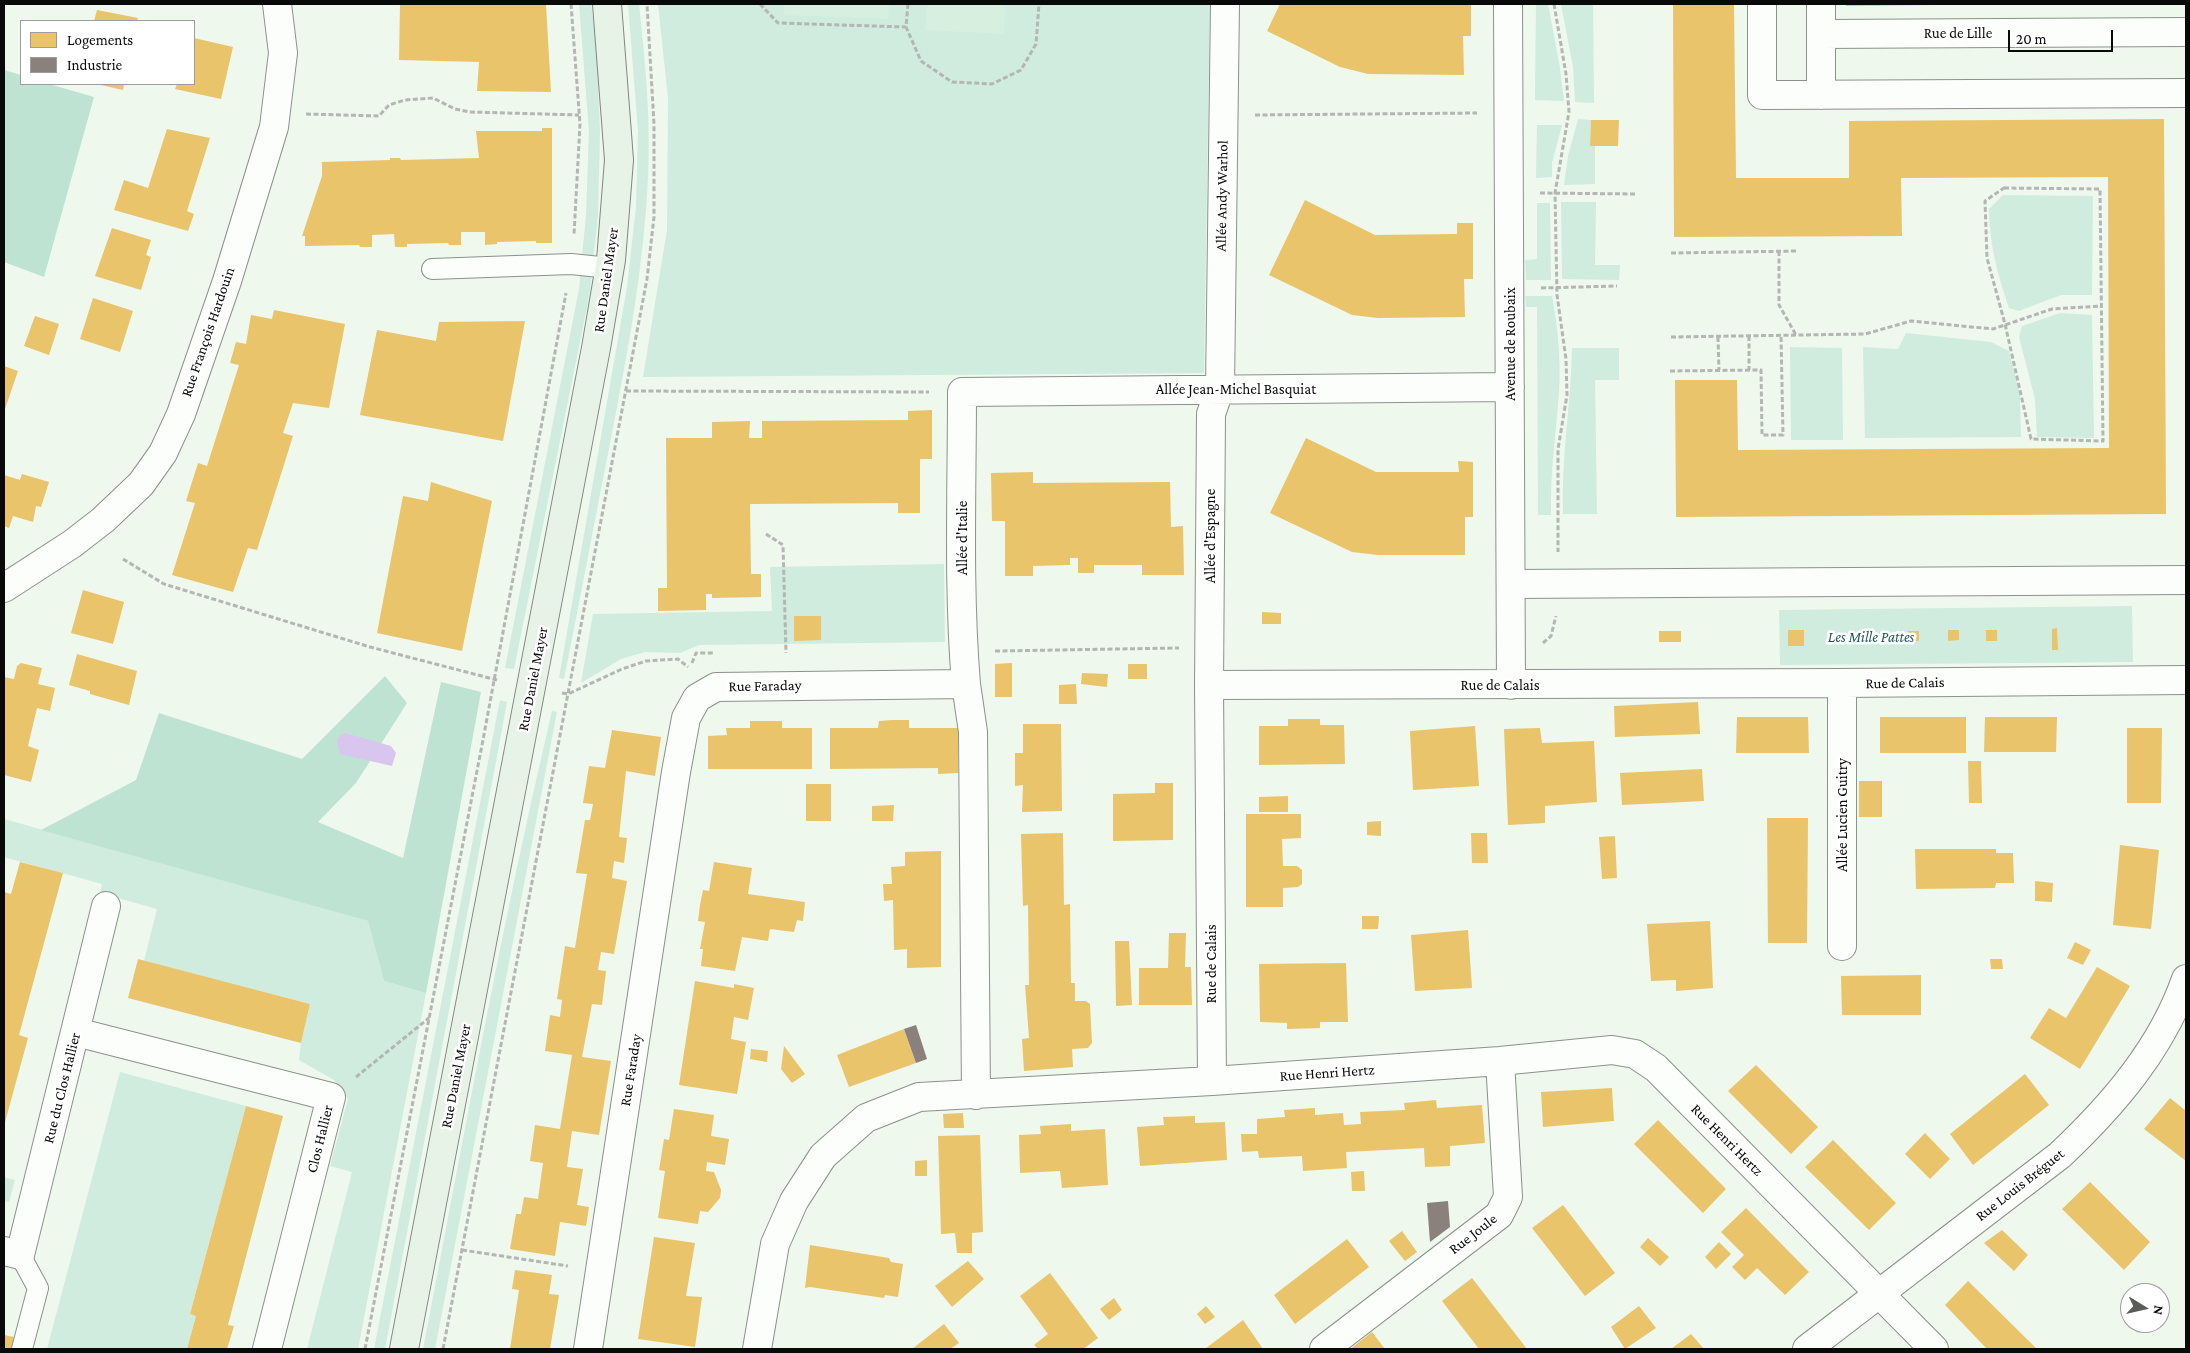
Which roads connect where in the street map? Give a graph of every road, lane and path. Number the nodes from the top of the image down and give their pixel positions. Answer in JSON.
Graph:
{"nodes":[{"id":1,"x":276,"y":4,"type":"edge"},
{"id":2,"x":571,"y":4,"type":"edge"},
{"id":3,"x":607,"y":4,"type":"edge"},
{"id":4,"x":760,"y":4,"type":"edge"},
{"id":5,"x":908,"y":4,"type":"edge"},
{"id":6,"x":1039,"y":4,"type":"edge"},
{"id":7,"x":1225,"y":4,"type":"edge"},
{"id":8,"x":1508,"y":4,"type":"edge"},
{"id":9,"x":1554,"y":4,"type":"edge"},
{"id":10,"x":1762,"y":4,"type":"edge"},
{"id":11,"x":1821,"y":4,"type":"edge"},
{"id":12,"x":906,"y":27,"type":"junction"},
{"id":13,"x":2186,"y":32,"type":"edge"},
{"id":14,"x":1821,"y":34,"type":"junction"},
{"id":15,"x":2186,"y":92,"type":"edge"},
{"id":16,"x":1821,"y":95,"type":"junction"},
{"id":17,"x":276,"y":112,"type":"junction"},
{"id":18,"x":1485,"y":113,"type":"dead end"},
{"id":19,"x":579,"y":115,"type":"junction"},
{"id":20,"x":1224,"y":115,"type":"junction"},
{"id":21,"x":1536,"y":193,"type":"dead end"},
{"id":22,"x":1555,"y":194,"type":"junction"},
{"id":23,"x":1634,"y":194,"type":"dead end"},
{"id":24,"x":1779,"y":251,"type":"junction"},
{"id":25,"x":1798,"y":251,"type":"dead end"},
{"id":26,"x":1671,"y":253,"type":"dead end"},
{"id":27,"x":571,"y":264,"type":"junction"},
{"id":28,"x":610,"y":268,"type":"junction"},
{"id":29,"x":432,"y":269,"type":"dead end"},
{"id":30,"x":1618,"y":286,"type":"dead end"},
{"id":31,"x":1532,"y":288,"type":"dead end"},
{"id":32,"x":1557,"y":288,"type":"junction"},
{"id":33,"x":2100,"y":306,"type":"junction"},
{"id":34,"x":2005,"y":324,"type":"junction"},
{"id":35,"x":1781,"y":335,"type":"junction"},
{"id":36,"x":1796,"y":335,"type":"junction"},
{"id":37,"x":1749,"y":336,"type":"junction"},
{"id":38,"x":1671,"y":337,"type":"dead end"},
{"id":39,"x":1718,"y":337,"type":"junction"},
{"id":40,"x":1719,"y":370,"type":"junction"},
{"id":41,"x":1749,"y":370,"type":"junction"},
{"id":42,"x":1670,"y":371,"type":"dead end"},
{"id":43,"x":1510,"y":387,"type":"junction"},
{"id":44,"x":1220,"y":388,"type":"junction"},
{"id":45,"x":626,"y":391,"type":"dead end"},
{"id":46,"x":962,"y":392,"type":"junction"},
{"id":47,"x":766,"y":534,"type":"dead end"},
{"id":48,"x":1558,"y":554,"type":"dead end"},
{"id":49,"x":123,"y":559,"type":"dead end"},
{"id":50,"x":2186,"y":580,"type":"edge"},
{"id":51,"x":1511,"y":584,"type":"junction"},
{"id":52,"x":4,"y":588,"type":"edge"},
{"id":53,"x":1556,"y":612,"type":"dead end"},
{"id":54,"x":1542,"y":645,"type":"dead end"},
{"id":55,"x":1210,"y":648,"type":"junction"},
{"id":56,"x":964,"y":651,"type":"junction"},
{"id":57,"x":786,"y":653,"type":"dead end"},
{"id":58,"x":495,"y":680,"type":"junction"},
{"id":59,"x":2186,"y":680,"type":"edge"},
{"id":60,"x":1842,"y":683,"type":"junction"},
{"id":61,"x":966,"y":684,"type":"junction"},
{"id":62,"x":1209,"y":685,"type":"junction"},
{"id":63,"x":1510,"y":685,"type":"junction"},
{"id":64,"x":531,"y":687,"type":"junction"},
{"id":65,"x":697,"y":698,"type":"junction"},
{"id":66,"x":106,"y":906,"type":"dead end"},
{"id":67,"x":1842,"y":946,"type":"dead end"},
{"id":68,"x":2186,"y":978,"type":"edge"},
{"id":69,"x":430,"y":1018,"type":"junction"},
{"id":70,"x":76,"y":1032,"type":"junction"},
{"id":71,"x":1500,"y":1061,"type":"junction"},
{"id":72,"x":1212,"y":1080,"type":"junction"},
{"id":73,"x":976,"y":1095,"type":"junction"},
{"id":74,"x":331,"y":1097,"type":"junction"},
{"id":75,"x":462,"y":1250,"type":"dead end"},
{"id":76,"x":12,"y":1253,"type":"edge"},
{"id":77,"x":600,"y":1272,"type":"junction"},
{"id":78,"x":1878,"y":1294,"type":"junction"},
{"id":79,"x":22,"y":1349,"type":"edge"},
{"id":80,"x":267,"y":1349,"type":"edge"},
{"id":81,"x":365,"y":1349,"type":"edge"},
{"id":82,"x":404,"y":1349,"type":"edge"},
{"id":83,"x":588,"y":1349,"type":"edge"},
{"id":84,"x":757,"y":1349,"type":"edge"},
{"id":85,"x":1324,"y":1349,"type":"edge"},
{"id":86,"x":1807,"y":1349,"type":"edge"},
{"id":87,"x":1934,"y":1349,"type":"edge"}],
"edges":[{"from":1,"to":17,"type":"street","name":"Rue François Hardouin"},
{"from":2,"to":19,"type":"path"},
{"from":3,"to":28,"type":"main road","name":"Rue Daniel Mayer"},
{"from":4,"to":12,"type":"path"},
{"from":5,"to":12,"type":"path"},
{"from":6,"to":12,"type":"path"},
{"from":7,"to":20,"type":"street","name":"Allée Andy Warhol"},
{"from":8,"to":43,"type":"street","name":"Avenue de Roubaix"},
{"from":9,"to":22,"type":"path"},
{"from":10,"to":16,"type":"street"},
{"from":11,"to":14,"type":"street"},
{"from":13,"to":14,"type":"street","name":"Rue de Lille"},
{"from":14,"to":16,"type":"street"},
{"from":15,"to":16,"type":"street"},
{"from":17,"to":19,"type":"path"},
{"from":17,"to":52,"type":"street","name":"Rue François Hardouin"},
{"from":18,"to":20,"type":"path"},
{"from":19,"to":27,"type":"path"},
{"from":20,"to":44,"type":"street","name":"Allée Andy Warhol"},
{"from":21,"to":22,"type":"path"},
{"from":22,"to":23,"type":"path"},
{"from":22,"to":32,"type":"path"},
{"from":24,"to":25,"type":"path"},
{"from":24,"to":26,"type":"path"},
{"from":24,"to":36,"type":"path"},
{"from":27,"to":28,"type":"lane"},
{"from":27,"to":29,"type":"lane"},
{"from":27,"to":58,"type":"path"},
{"from":28,"to":64,"type":"main road","name":"Rue Daniel Mayer"},
{"from":30,"to":32,"type":"path"},
{"from":31,"to":32,"type":"path"},
{"from":32,"to":48,"type":"path"},
{"from":33,"to":34,"type":"path"},
{"from":33,"to":34,"type":"path"},
{"from":33,"to":34,"type":"path"},
{"from":34,"to":36,"type":"path"},
{"from":35,"to":36,"type":"path"},
{"from":35,"to":37,"type":"path"},
{"from":35,"to":41,"type":"path"},
{"from":37,"to":39,"type":"path"},
{"from":37,"to":41,"type":"path"},
{"from":38,"to":39,"type":"path"},
{"from":39,"to":40,"type":"path"},
{"from":40,"to":41,"type":"path"},
{"from":40,"to":42,"type":"path"},
{"from":43,"to":44,"type":"street","name":"Allée Jean-Michel Basquiat"},
{"from":43,"to":51,"type":"street","name":"Avenue de Roubaix"},
{"from":44,"to":46,"type":"street","name":"Allée Jean-Michel Basquiat"},
{"from":44,"to":55,"type":"street","name":"Allée d'Espagne"},
{"from":45,"to":46,"type":"path"},
{"from":46,"to":56,"type":"street","name":"Allée d'Italie"},
{"from":47,"to":57,"type":"path"},
{"from":49,"to":58,"type":"path"},
{"from":50,"to":51,"type":"street"},
{"from":51,"to":63,"type":"street","name":"Avenue de Roubaix"},
{"from":53,"to":54,"type":"path"},
{"from":55,"to":56,"type":"path"},
{"from":55,"to":62,"type":"street","name":"Allée d'Espagne"},
{"from":56,"to":61,"type":"street","name":"Allée d'Italie"},
{"from":58,"to":64,"type":"path"},
{"from":58,"to":69,"type":"path"},
{"from":59,"to":60,"type":"street","name":"Rue de Calais"},
{"from":60,"to":63,"type":"street","name":"Rue de Calais"},
{"from":60,"to":67,"type":"street","name":"Allée Lucien Guitry"},
{"from":61,"to":65,"type":"street","name":"Rue Faraday"},
{"from":61,"to":73,"type":"street"},
{"from":62,"to":63,"type":"street","name":"Rue de Calais"},
{"from":62,"to":72,"type":"street","name":"Rue de Calais"},
{"from":64,"to":65,"type":"path"},
{"from":64,"to":82,"type":"main road","name":"Rue Daniel Mayer"},
{"from":65,"to":77,"type":"street","name":"Rue Faraday"},
{"from":66,"to":70,"type":"street","name":"Rue du Clos Hallier"},
{"from":68,"to":78,"type":"street","name":"Rue Louis Bréguet"},
{"from":69,"to":74,"type":"path"},
{"from":69,"to":81,"type":"path"},
{"from":70,"to":74,"type":"street","name":"Clos Hallier"},
{"from":70,"to":76,"type":"street","name":"Rue du Clos Hallier"},
{"from":71,"to":72,"type":"street","name":"Rue Henri Hertz"},
{"from":71,"to":78,"type":"street","name":"Rue Henri Hertz"},
{"from":71,"to":85,"type":"street","name":"Rue Joule"},
{"from":72,"to":73,"type":"street","name":"Rue Henri Hertz"},
{"from":73,"to":84,"type":"street","name":"Rue Henri Hertz"},
{"from":74,"to":80,"type":"street","name":"Clos Hallier"},
{"from":75,"to":77,"type":"path"},
{"from":76,"to":79,"type":"lane"},
{"from":77,"to":83,"type":"street","name":"Rue Faraday"},
{"from":78,"to":86,"type":"street","name":"Rue Louis Bréguet"},
{"from":78,"to":87,"type":"street","name":"Rue Henri Hertz"}]}
